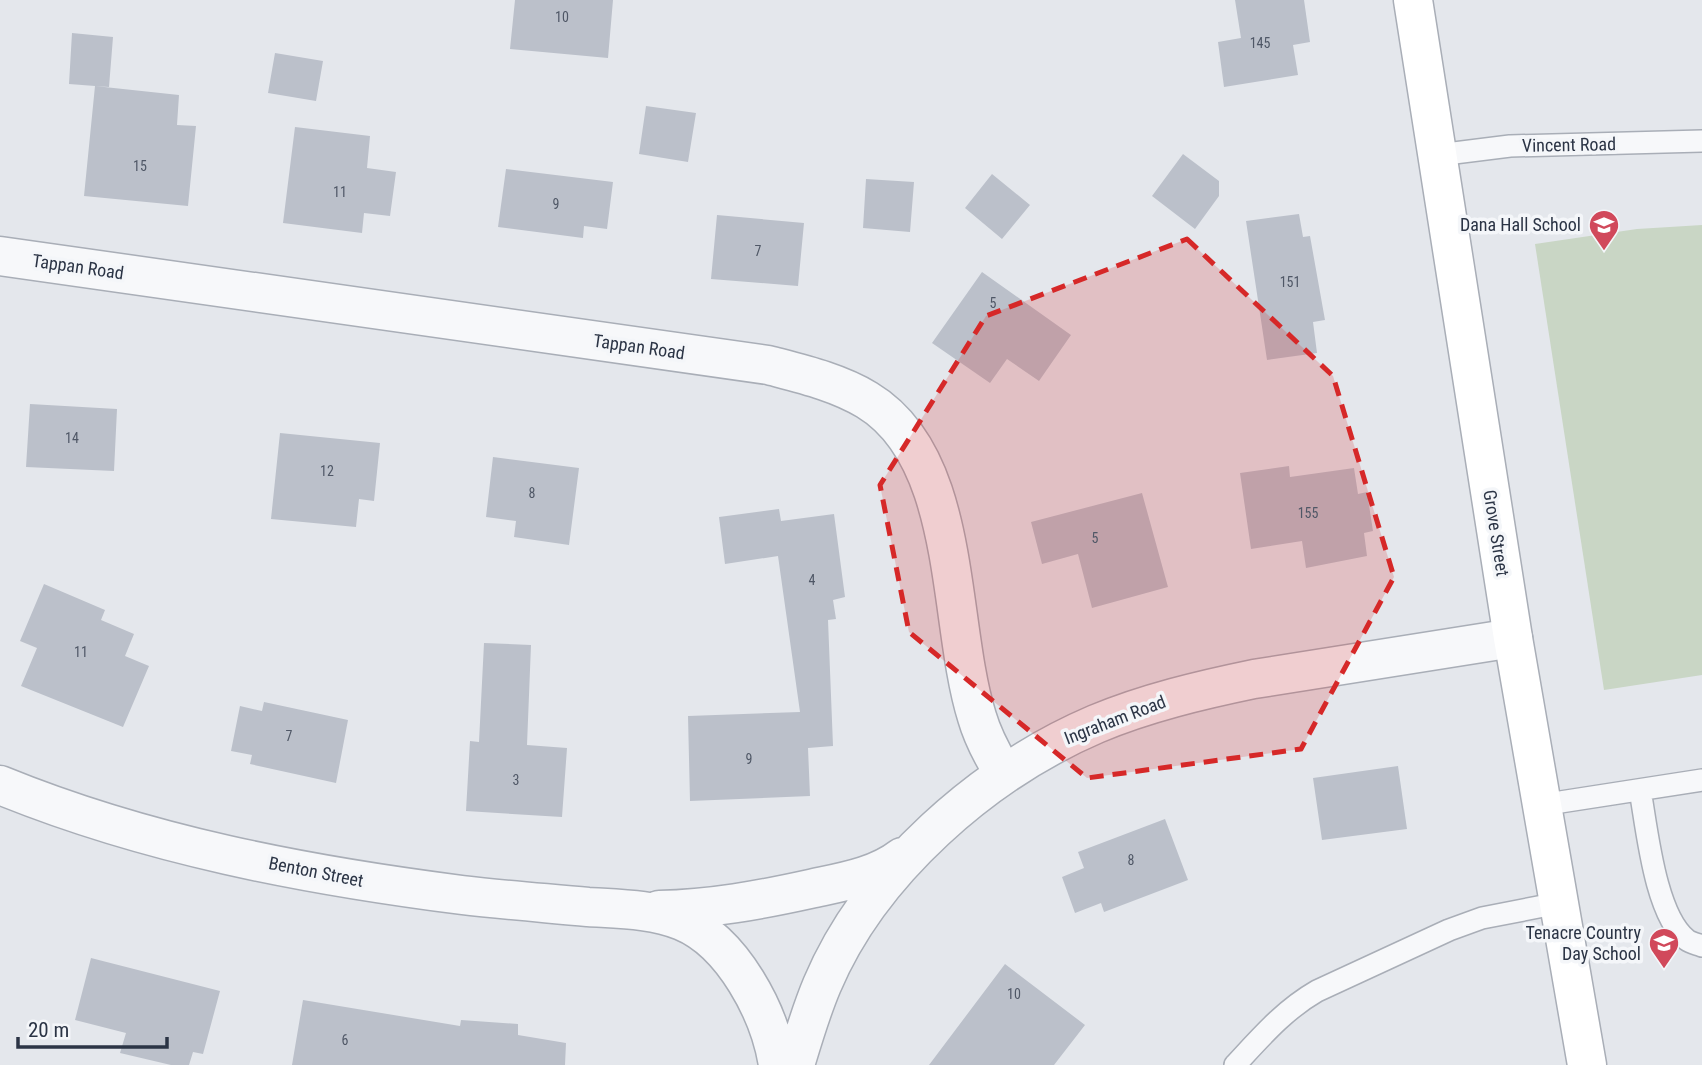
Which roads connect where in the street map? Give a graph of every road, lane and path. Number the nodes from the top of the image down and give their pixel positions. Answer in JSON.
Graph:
{"nodes":[{"id":1,"x":1413,"y":0,"type":"edge"},
{"id":2,"x":1702,"y":141,"type":"edge"},
{"id":3,"x":1438,"y":155,"type":"junction"},
{"id":4,"x":0,"y":256,"type":"edge"},
{"id":5,"x":1513,"y":638,"type":"junction"},
{"id":6,"x":1004,"y":774,"type":"junction"},
{"id":7,"x":1702,"y":780,"type":"edge"},
{"id":8,"x":0,"y":785,"type":"edge"},
{"id":9,"x":1640,"y":790,"type":"junction"},
{"id":10,"x":1541,"y":805,"type":"junction"},
{"id":11,"x":923,"y":840,"type":"junction"},
{"id":12,"x":1559,"y":903,"type":"junction"},
{"id":13,"x":642,"y":911,"type":"junction"},
{"id":14,"x":1702,"y":946,"type":"edge"},
{"id":15,"x":778,"y":1065,"type":"edge"},
{"id":16,"x":794,"y":1065,"type":"edge"},
{"id":17,"x":1234,"y":1065,"type":"edge"},
{"id":18,"x":1587,"y":1065,"type":"edge"}],
"edges":[{"from":1,"to":3,"type":"street","name":"Grove Street"},
{"from":2,"to":3,"type":"lane","name":"Vincent Road"},
{"from":3,"to":5,"type":"street","name":"Grove Street"},
{"from":4,"to":6,"type":"street","name":"Tappan Road"},
{"from":5,"to":6,"type":"street","name":"Ingraham Road"},
{"from":5,"to":10,"type":"street","name":"Grove Street"},
{"from":6,"to":11,"type":"street","name":"Ingraham Road"},
{"from":7,"to":9,"type":"lane"},
{"from":8,"to":13,"type":"street","name":"Benton Street"},
{"from":9,"to":10,"type":"lane"},
{"from":9,"to":14,"type":"lane"},
{"from":10,"to":12,"type":"street","name":"Grove Street"},
{"from":11,"to":13,"type":"street","name":"Benton Street"},
{"from":11,"to":16,"type":"street","name":"Ingraham Road"},
{"from":12,"to":17,"type":"lane"},
{"from":12,"to":18,"type":"street","name":"Grove Street"},
{"from":13,"to":15,"type":"street","name":"Benton Street"}]}
